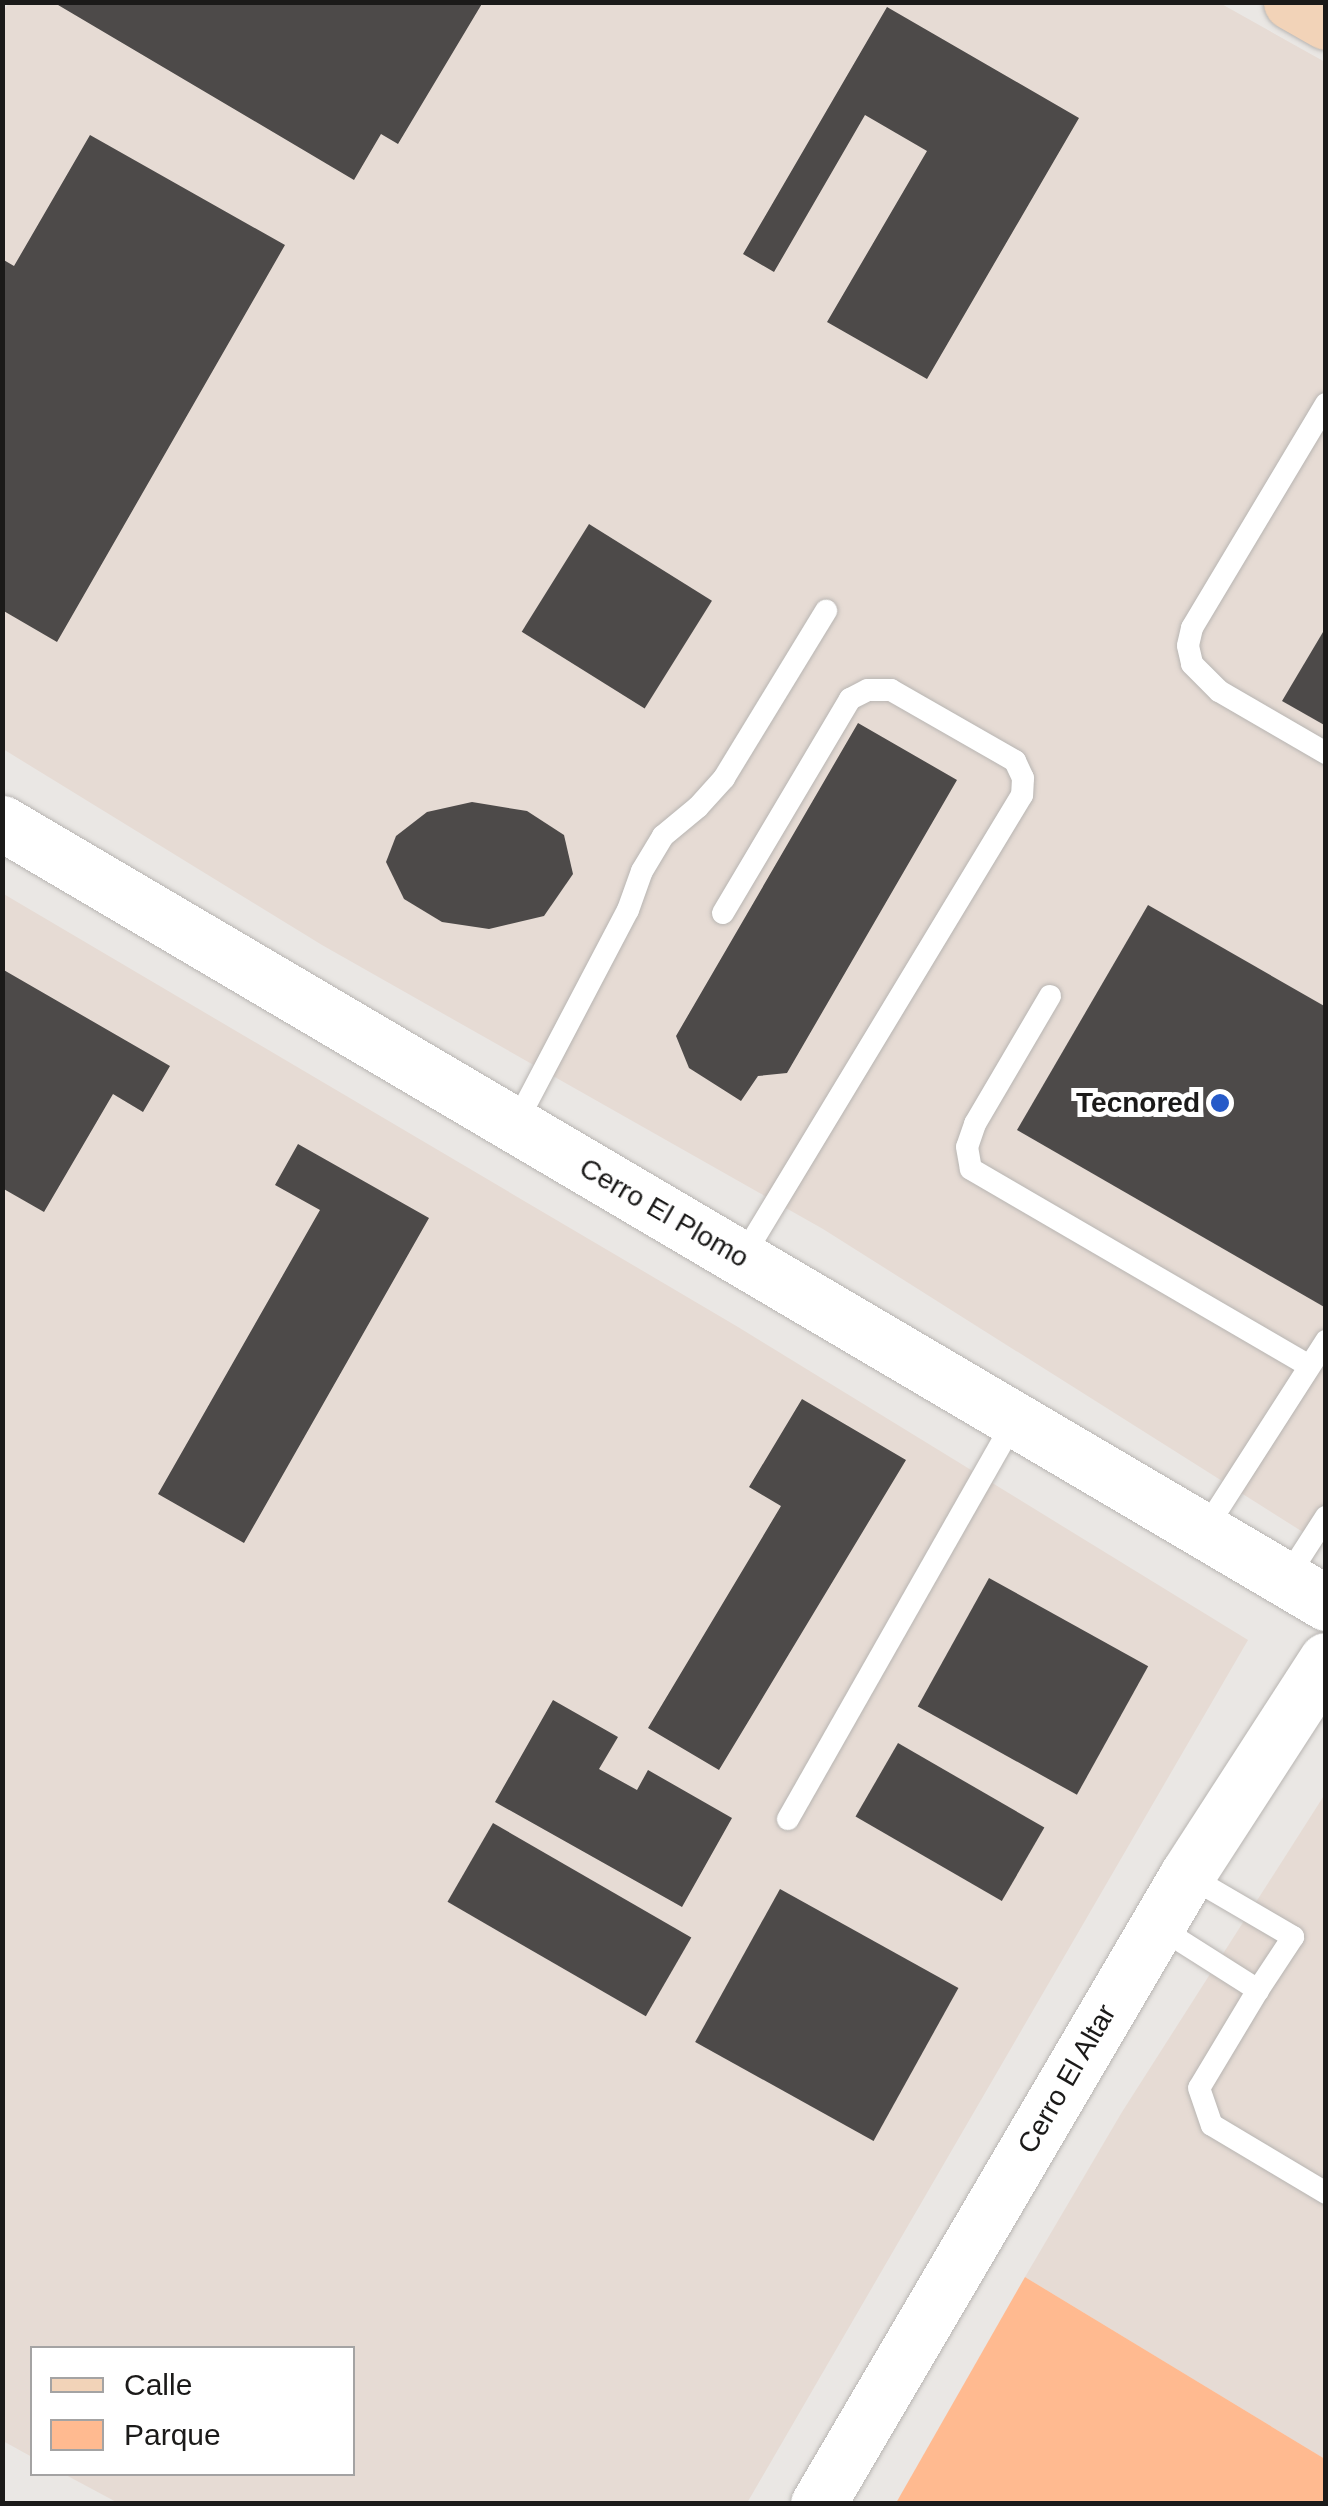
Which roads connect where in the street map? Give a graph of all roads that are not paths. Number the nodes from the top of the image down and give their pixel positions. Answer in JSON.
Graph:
{"nodes":[{"id":1,"x":1290,"y":2,"type":"edge"},
{"id":2,"x":1326,"y":22,"type":"edge"},
{"id":3,"x":1326,"y":404,"type":"edge"},
{"id":4,"x":826,"y":611,"type":"dead end"},
{"id":5,"x":1326,"y":753,"type":"edge"},
{"id":6,"x":2,"y":823,"type":"edge"},
{"id":7,"x":723,"y":914,"type":"dead end"},
{"id":8,"x":1050,"y":996,"type":"dead end"},
{"id":9,"x":515,"y":1125,"type":"junction"},
{"id":10,"x":742,"y":1259,"type":"junction"},
{"id":11,"x":1326,"y":1340,"type":"edge"},
{"id":12,"x":1309,"y":1366,"type":"junction"},
{"id":13,"x":1015,"y":1420,"type":"junction"},
{"id":14,"x":1326,"y":1517,"type":"edge"},
{"id":15,"x":1204,"y":1531,"type":"junction"},
{"id":16,"x":1306,"y":1591,"type":"edge"},
{"id":17,"x":1326,"y":1660,"type":"edge"},
{"id":18,"x":788,"y":1819,"type":"dead end"},
{"id":19,"x":1187,"y":1874,"type":"junction"},
{"id":20,"x":1157,"y":1926,"type":"junction"},
{"id":21,"x":1258,"y":1990,"type":"junction"},
{"id":22,"x":1326,"y":2193,"type":"edge"},
{"id":23,"x":818,"y":2504,"type":"edge"}],
"edges":[{"from":1,"to":2,"type":"main road"},
{"from":3,"to":5,"type":"lane"},
{"from":4,"to":9,"type":"lane"},
{"from":6,"to":9,"type":"street","name":"Cerro El Plomo"},
{"from":7,"to":10,"type":"lane"},
{"from":8,"to":12,"type":"lane"},
{"from":9,"to":10,"type":"street","name":"Cerro El Plomo"},
{"from":10,"to":13,"type":"street","name":"Cerro El Plomo"},
{"from":11,"to":12,"type":"lane"},
{"from":12,"to":15,"type":"lane"},
{"from":13,"to":15,"type":"street","name":"Cerro El Plomo"},
{"from":13,"to":18,"type":"lane"},
{"from":14,"to":16,"type":"lane"},
{"from":15,"to":16,"type":"street","name":"Cerro El Plomo"},
{"from":17,"to":19,"type":"street","name":"Cerro El Altar"},
{"from":19,"to":20,"type":"street","name":"Cerro El Altar"},
{"from":19,"to":21,"type":"lane"},
{"from":20,"to":21,"type":"lane"},
{"from":20,"to":23,"type":"street","name":"Cerro El Altar"},
{"from":21,"to":22,"type":"lane"}]}
